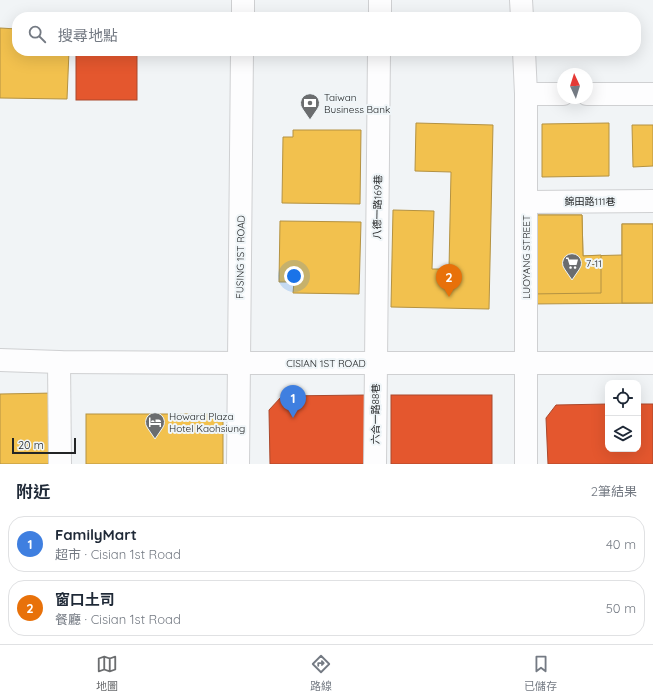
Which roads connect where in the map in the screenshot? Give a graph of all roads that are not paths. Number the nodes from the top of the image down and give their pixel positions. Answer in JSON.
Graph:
{"nodes":[{"id":1,"x":243,"y":0,"type":"edge"},
{"id":2,"x":380,"y":0,"type":"edge"},
{"id":3,"x":521,"y":0,"type":"edge"},
{"id":4,"x":243,"y":12,"type":"edge"},
{"id":5,"x":380,"y":12,"type":"edge"},
{"id":6,"x":522,"y":12,"type":"edge"},
{"id":7,"x":242,"y":56,"type":"edge"},
{"id":8,"x":379,"y":56,"type":"edge"},
{"id":9,"x":524,"y":56,"type":"edge"},
{"id":10,"x":526,"y":94,"type":"junction"},
{"id":11,"x":557,"y":94,"type":"edge"},
{"id":12,"x":593,"y":94,"type":"edge"},
{"id":13,"x":653,"y":94,"type":"edge"},
{"id":14,"x":653,"y":201,"type":"edge"},
{"id":15,"x":526,"y":202,"type":"junction"},
{"id":16,"x":0,"y":360,"type":"edge"},
{"id":17,"x":59,"y":362,"type":"junction"},
{"id":18,"x":238,"y":363,"type":"junction"},
{"id":19,"x":376,"y":363,"type":"junction"},
{"id":20,"x":526,"y":363,"type":"junction"},
{"id":21,"x":653,"y":363,"type":"edge"},
{"id":22,"x":60,"y":464,"type":"edge"},
{"id":23,"x":238,"y":464,"type":"edge"},
{"id":24,"x":375,"y":464,"type":"edge"},
{"id":25,"x":526,"y":464,"type":"edge"}],
"edges":[{"from":1,"to":4,"type":"street"},
{"from":2,"to":5,"type":"street"},
{"from":3,"to":6,"type":"street"},
{"from":7,"to":18,"type":"street","name":"FUSING 1ST ROAD"},
{"from":8,"to":19,"type":"street","name":"八德一路169巷"},
{"from":9,"to":10,"type":"street","name":"LUOYANG STREET"},
{"from":10,"to":11,"type":"street"},
{"from":10,"to":15,"type":"street","name":"LUOYANG STREET"},
{"from":12,"to":13,"type":"street"},
{"from":14,"to":15,"type":"street","name":"錦田路111巷"},
{"from":15,"to":20,"type":"street","name":"LUOYANG STREET"},
{"from":16,"to":17,"type":"street","name":"CISIAN 1ST ROAD"},
{"from":17,"to":18,"type":"street","name":"CISIAN 1ST ROAD"},
{"from":17,"to":22,"type":"street"},
{"from":18,"to":19,"type":"street","name":"CISIAN 1ST ROAD"},
{"from":18,"to":23,"type":"street","name":"FUSING 1ST ROAD"},
{"from":19,"to":20,"type":"street","name":"CISIAN 1ST ROAD"},
{"from":19,"to":24,"type":"street","name":"六合一路88巷"},
{"from":20,"to":21,"type":"street","name":"CISIAN 1ST ROAD"},
{"from":20,"to":25,"type":"street","name":"LUOYANG STREET"}]}
